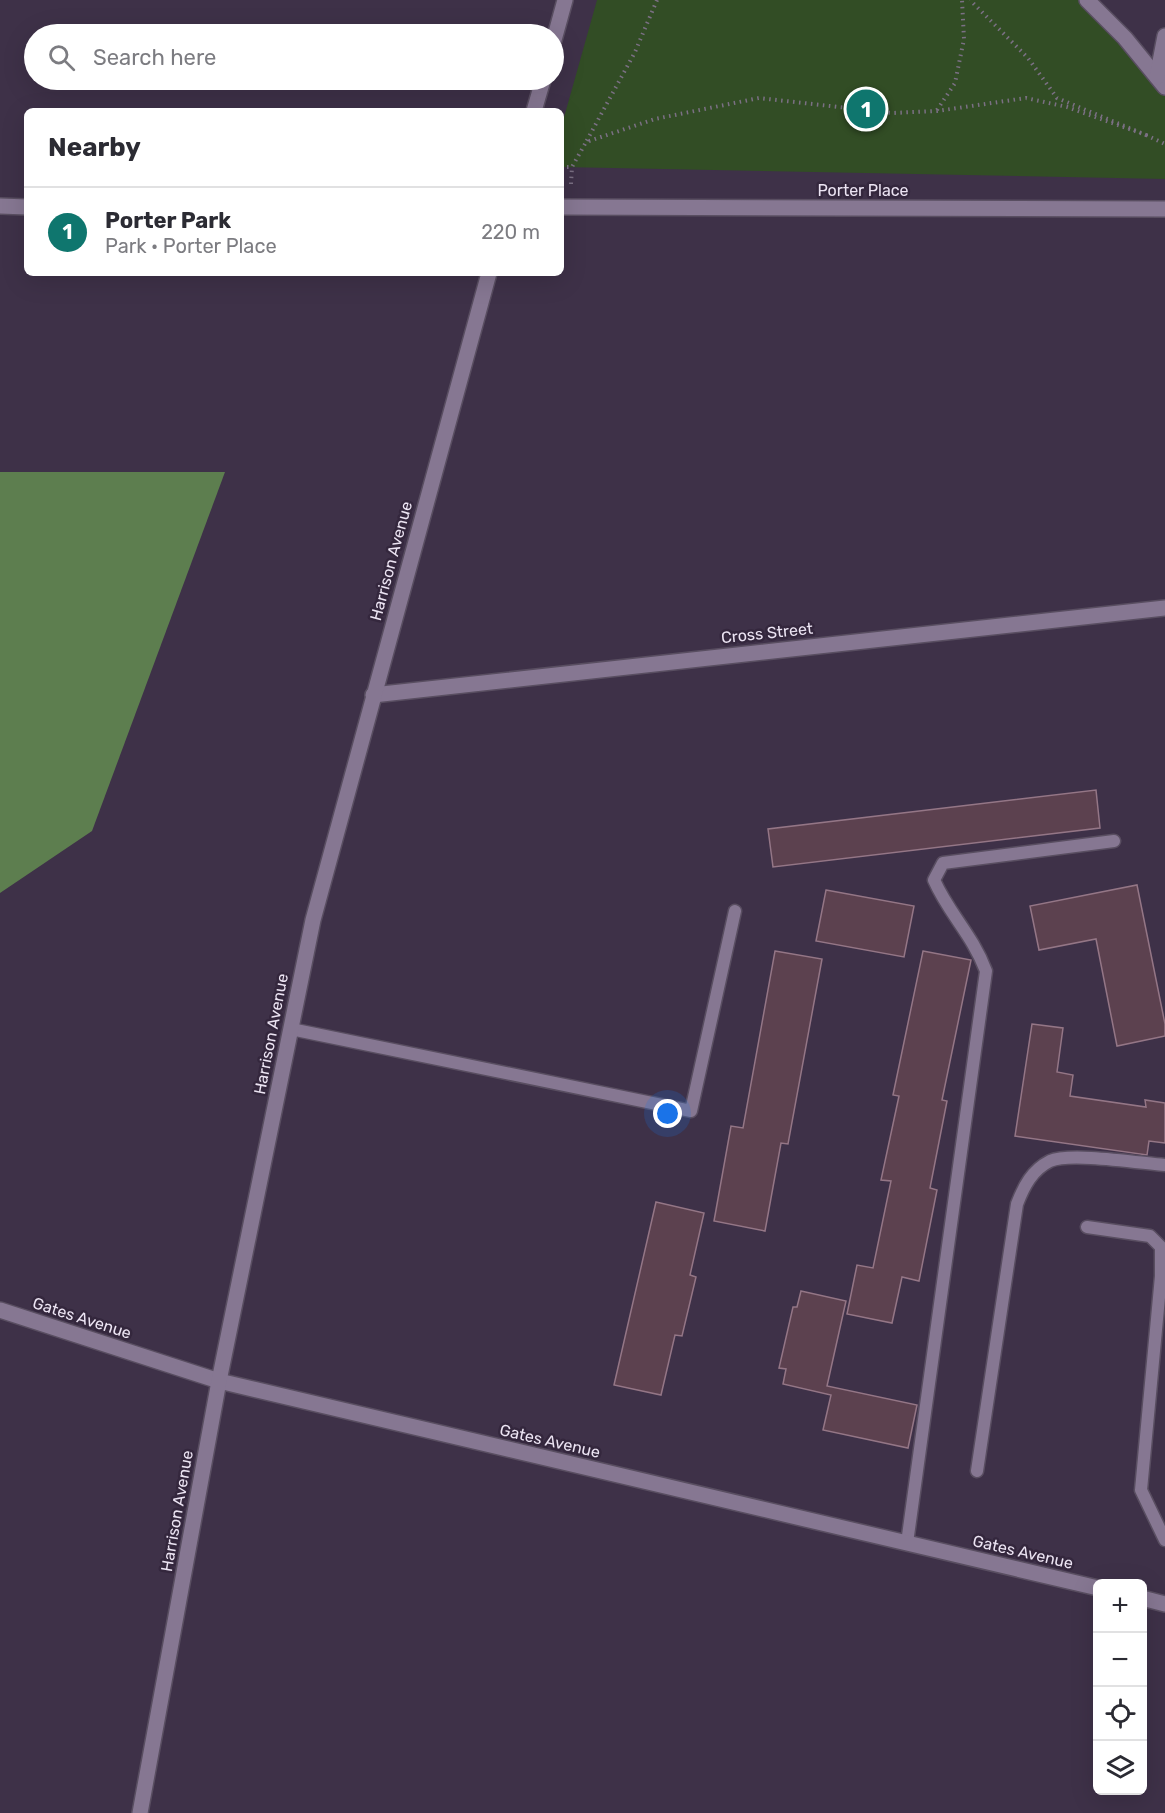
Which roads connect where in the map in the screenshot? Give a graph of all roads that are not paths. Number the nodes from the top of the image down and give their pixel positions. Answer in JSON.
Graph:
{"nodes":[{"id":1,"x":565,"y":0,"type":"edge"},
{"id":2,"x":1087,"y":0,"type":"edge"},
{"id":3,"x":558,"y":24,"type":"edge"},
{"id":4,"x":1165,"y":36,"type":"edge"},
{"id":5,"x":1161,"y":82,"type":"edge"},
{"id":6,"x":540,"y":90,"type":"edge"},
{"id":7,"x":535,"y":108,"type":"edge"},
{"id":8,"x":0,"y":206,"type":"edge"},
{"id":9,"x":24,"y":207,"type":"edge"},
{"id":10,"x":564,"y":207,"type":"edge"},
{"id":11,"x":1165,"y":209,"type":"edge"},
{"id":12,"x":488,"y":276,"type":"edge"},
{"id":13,"x":1165,"y":608,"type":"edge"},
{"id":14,"x":373,"y":695,"type":"junction"},
{"id":15,"x":1114,"y":841,"type":"dead end"},
{"id":16,"x":735,"y":911,"type":"dead end"},
{"id":17,"x":291,"y":1029,"type":"junction"},
{"id":18,"x":1165,"y":1164,"type":"edge"},
{"id":19,"x":1087,"y":1227,"type":"dead end"},
{"id":20,"x":0,"y":1310,"type":"edge"},
{"id":21,"x":219,"y":1381,"type":"junction"},
{"id":22,"x":977,"y":1471,"type":"dead end"},
{"id":23,"x":1165,"y":1540,"type":"edge"},
{"id":24,"x":907,"y":1543,"type":"junction"},
{"id":25,"x":1093,"y":1587,"type":"edge"},
{"id":26,"x":1147,"y":1599,"type":"edge"},
{"id":27,"x":1165,"y":1604,"type":"edge"},
{"id":28,"x":140,"y":1813,"type":"edge"}],
"edges":[{"from":1,"to":3,"type":"street"},
{"from":2,"to":5,"type":"street"},
{"from":4,"to":5,"type":"street"},
{"from":6,"to":7,"type":"street"},
{"from":8,"to":9,"type":"street"},
{"from":10,"to":11,"type":"street","name":"Porter Place"},
{"from":12,"to":14,"type":"street","name":"Harrison Avenue"},
{"from":13,"to":14,"type":"street","name":"Cross Street"},
{"from":14,"to":17,"type":"street","name":"Harrison Avenue"},
{"from":15,"to":24,"type":"lane"},
{"from":16,"to":17,"type":"lane"},
{"from":17,"to":21,"type":"street","name":"Harrison Avenue"},
{"from":18,"to":22,"type":"lane"},
{"from":19,"to":23,"type":"lane"},
{"from":20,"to":21,"type":"street","name":"Gates Avenue"},
{"from":21,"to":24,"type":"street","name":"Gates Avenue"},
{"from":21,"to":28,"type":"street","name":"Harrison Avenue"},
{"from":24,"to":25,"type":"street","name":"Gates Avenue"},
{"from":26,"to":27,"type":"street"}]}
